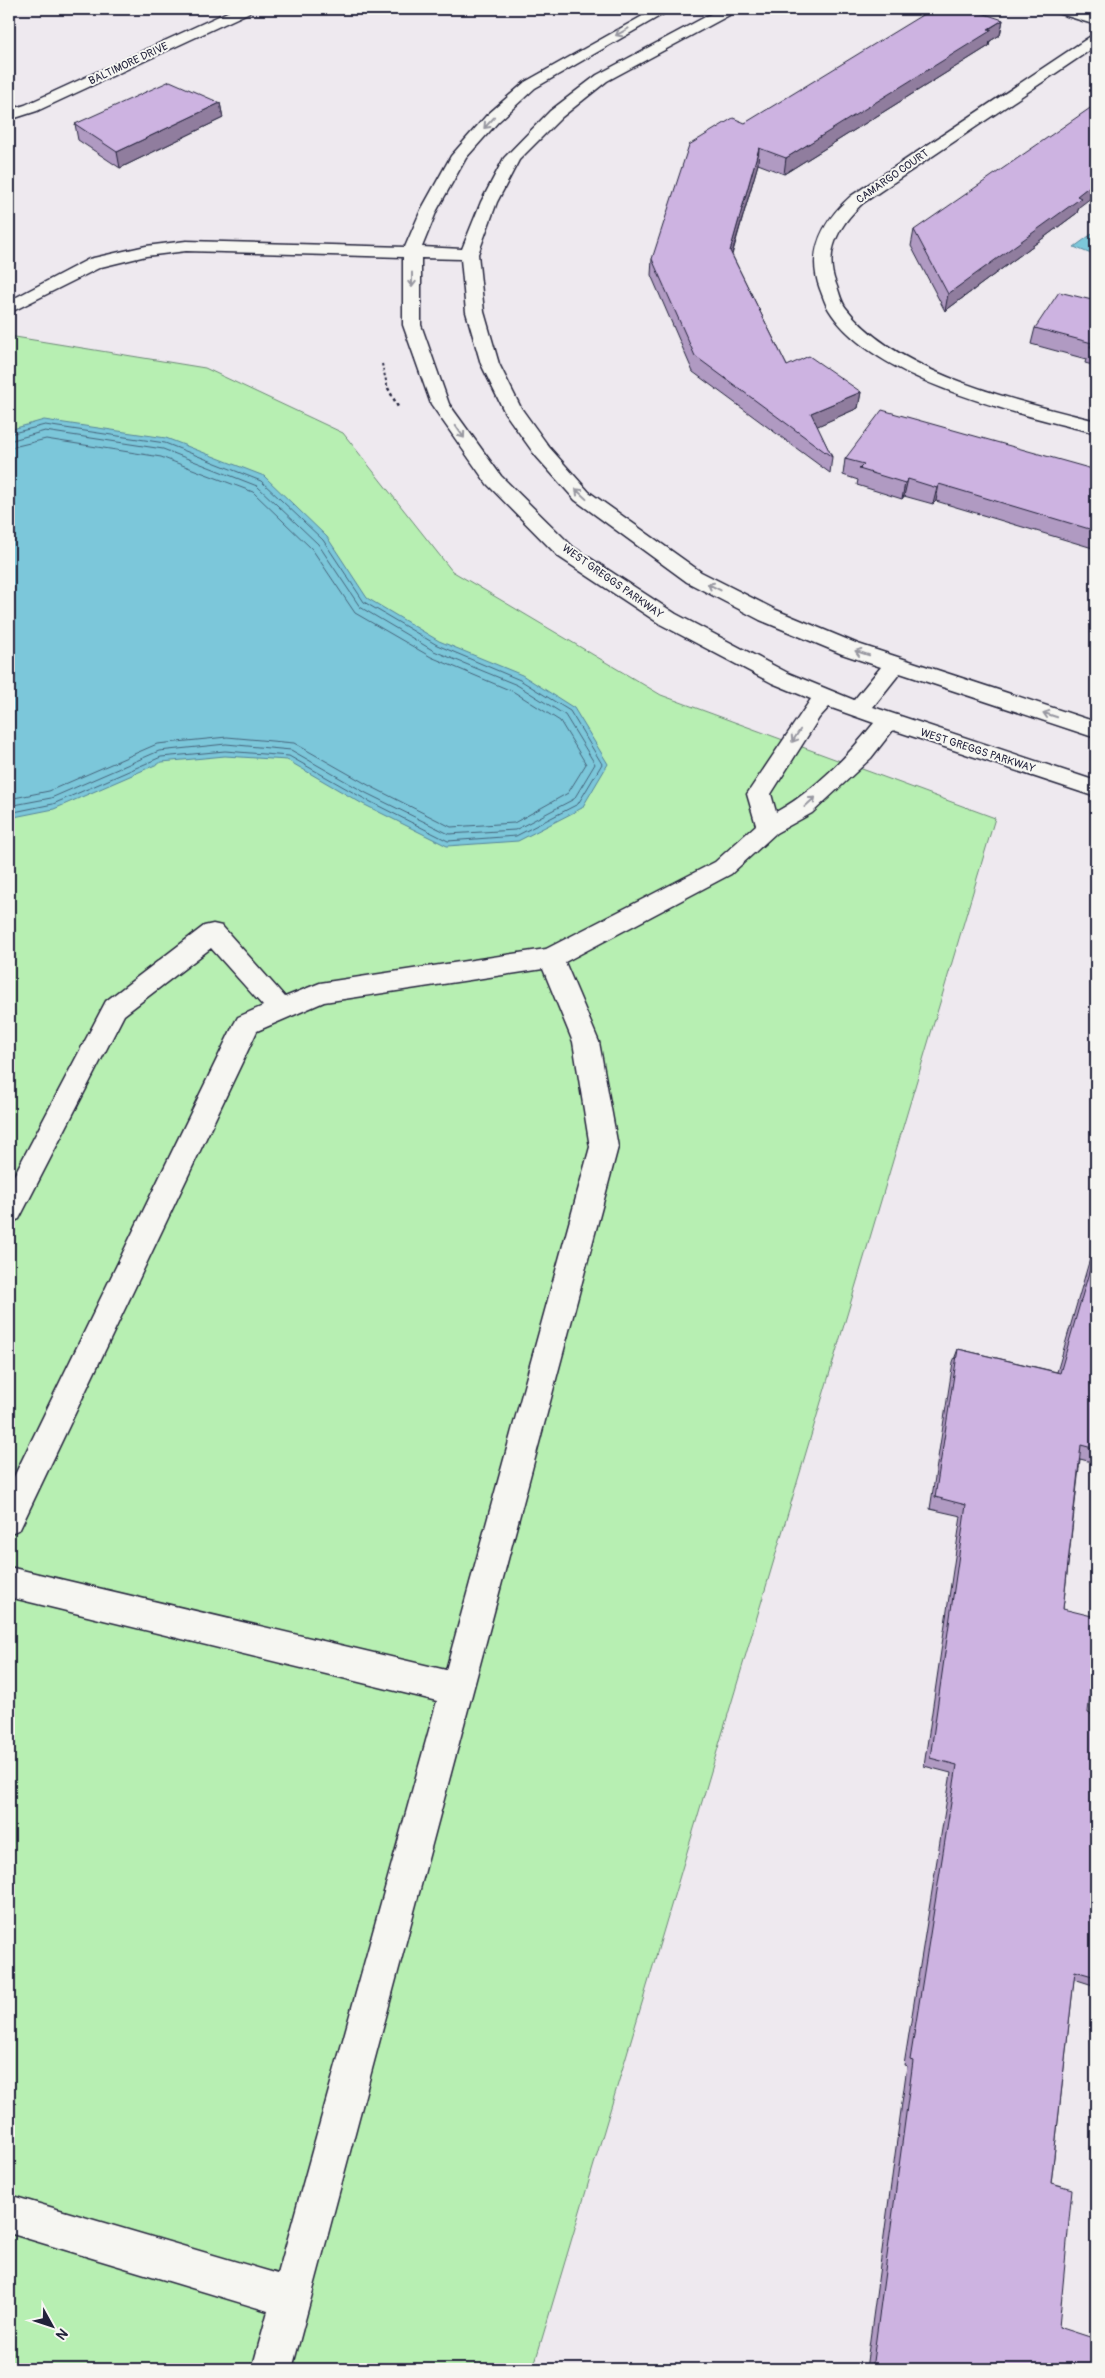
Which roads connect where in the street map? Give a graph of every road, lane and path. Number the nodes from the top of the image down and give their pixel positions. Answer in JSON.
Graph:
{"nodes":[{"id":1,"x":245,"y":9,"type":"edge"},
{"id":2,"x":665,"y":9,"type":"edge"},
{"id":3,"x":730,"y":9,"type":"edge"},
{"id":4,"x":1059,"y":9,"type":"edge"},
{"id":5,"x":1096,"y":21,"type":"edge"},
{"id":6,"x":1096,"y":39,"type":"edge"},
{"id":7,"x":9,"y":115,"type":"edge"},
{"id":8,"x":412,"y":252,"type":"junction"},
{"id":9,"x":469,"y":254,"type":"junction"},
{"id":10,"x":9,"y":308,"type":"edge"},
{"id":11,"x":1096,"y":427,"type":"edge"},
{"id":12,"x":895,"y":664,"type":"junction"},
{"id":13,"x":825,"y":697,"type":"junction"},
{"id":14,"x":858,"y":710,"type":"junction"},
{"id":15,"x":889,"y":720,"type":"junction"},
{"id":16,"x":1096,"y":730,"type":"edge"},
{"id":17,"x":1096,"y":789,"type":"edge"},
{"id":18,"x":768,"y":827,"type":"junction"},
{"id":19,"x":551,"y":958,"type":"junction"},
{"id":20,"x":281,"y":1010,"type":"junction"},
{"id":21,"x":9,"y":1211,"type":"edge"},
{"id":22,"x":9,"y":1518,"type":"edge"},
{"id":23,"x":9,"y":1582,"type":"edge"},
{"id":24,"x":458,"y":1688,"type":"junction"},
{"id":25,"x":9,"y":2214,"type":"edge"},
{"id":26,"x":292,"y":2298,"type":"junction"},
{"id":27,"x":272,"y":2369,"type":"edge"}],
"edges":[{"from":1,"to":7,"type":"street","name":"BALTIMORE DRIVE"},
{"from":2,"to":8,"type":"street","name":"WEST GREGGS PARKWAY","one_way":true},
{"from":3,"to":9,"type":"street"},
{"from":4,"to":5,"type":"street"},
{"from":6,"to":11,"type":"street","name":"CAMARGO COURT"},
{"from":8,"to":9,"type":"street"},
{"from":8,"to":10,"type":"street"},
{"from":8,"to":13,"type":"street","name":"WEST GREGGS PARKWAY","one_way":true},
{"from":12,"to":9,"type":"street","one_way":true},
{"from":12,"to":14,"type":"street"},
{"from":16,"to":12,"type":"street","one_way":true},
{"from":13,"to":14,"type":"street","name":"WEST GREGGS PARKWAY"},
{"from":13,"to":18,"type":"street","one_way":true},
{"from":14,"to":15,"type":"street","name":"WEST GREGGS PARKWAY"},
{"from":15,"to":17,"type":"street","name":"WEST GREGGS PARKWAY"},
{"from":18,"to":15,"type":"street","one_way":true},
{"from":18,"to":19,"type":"street"},
{"from":19,"to":20,"type":"street"},
{"from":19,"to":24,"type":"street"},
{"from":20,"to":21,"type":"street"},
{"from":20,"to":22,"type":"street"},
{"from":23,"to":24,"type":"street"},
{"from":24,"to":26,"type":"street"},
{"from":25,"to":26,"type":"street"},
{"from":26,"to":27,"type":"street"}]}
